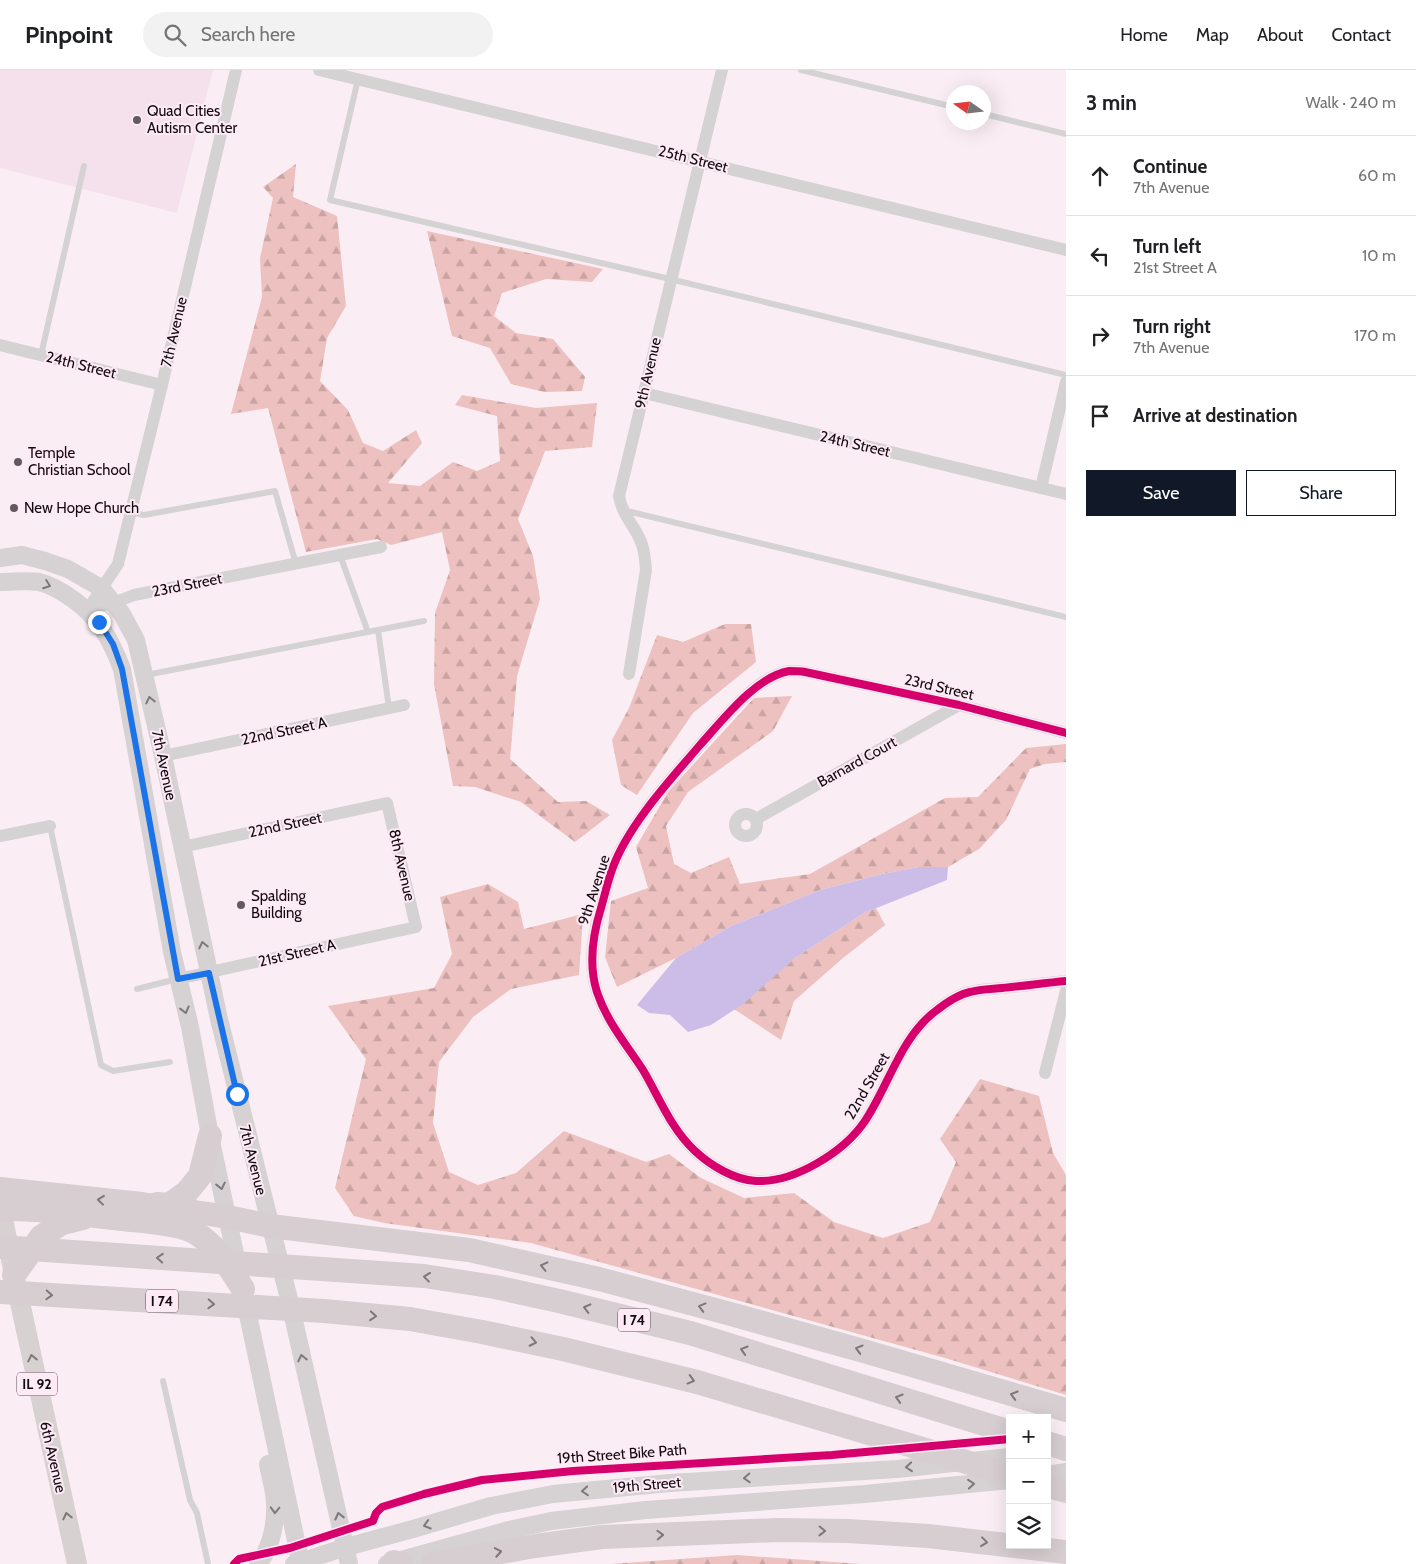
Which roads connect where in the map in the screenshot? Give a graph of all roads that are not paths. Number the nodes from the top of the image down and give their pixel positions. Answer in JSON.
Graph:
{"nodes":[{"id":1,"x":236,"y":70,"type":"edge"},
{"id":2,"x":319,"y":70,"type":"edge"},
{"id":3,"x":722,"y":70,"type":"edge"},
{"id":4,"x":801,"y":70,"type":"edge"},
{"id":5,"x":358,"y":79,"type":"junction"},
{"id":6,"x":946,"y":105,"type":"edge"},
{"id":7,"x":991,"y":116,"type":"edge"},
{"id":8,"x":1066,"y":134,"type":"edge"},
{"id":9,"x":700,"y":160,"type":"junction"},
{"id":10,"x":84,"y":166,"type":"dead end"},
{"id":11,"x":1066,"y":250,"type":"edge"},
{"id":12,"x":670,"y":279,"type":"junction"},
{"id":13,"x":0,"y":345,"type":"edge"},
{"id":14,"x":40,"y":356,"type":"junction"},
{"id":15,"x":1066,"y":374,"type":"edge"},
{"id":16,"x":1066,"y":382,"type":"edge"},
{"id":17,"x":162,"y":385,"type":"junction"},
{"id":18,"x":644,"y":393,"type":"junction"},
{"id":19,"x":1041,"y":488,"type":"junction"},
{"id":20,"x":1066,"y":494,"type":"edge"},
{"id":21,"x":622,"y":510,"type":"junction"},
{"id":22,"x":131,"y":512,"type":"junction"},
{"id":23,"x":381,"y":547,"type":"dead end"},
{"id":24,"x":0,"y":552,"type":"edge"},
{"id":25,"x":22,"y":555,"type":"junction"},
{"id":26,"x":340,"y":555,"type":"junction"},
{"id":27,"x":0,"y":558,"type":"edge"},
{"id":28,"x":296,"y":564,"type":"junction"},
{"id":29,"x":0,"y":582,"type":"edge"},
{"id":30,"x":101,"y":588,"type":"junction"},
{"id":31,"x":113,"y":603,"type":"junction"},
{"id":32,"x":88,"y":609,"type":"junction"},
{"id":33,"x":1066,"y":616,"type":"edge"},
{"id":34,"x":424,"y":622,"type":"dead end"},
{"id":35,"x":378,"y":630,"type":"junction"},
{"id":36,"x":368,"y":632,"type":"junction"},
{"id":37,"x":805,"y":672,"type":"joint"},
{"id":38,"x":629,"y":674,"type":"dead end"},
{"id":39,"x":145,"y":676,"type":"junction"},
{"id":40,"x":404,"y":705,"type":"dead end"},
{"id":41,"x":959,"y":705,"type":"junction"},
{"id":42,"x":390,"y":708,"type":"junction"},
{"id":43,"x":1066,"y":733,"type":"edge"},
{"id":44,"x":163,"y":756,"type":"junction"},
{"id":45,"x":388,"y":803,"type":"joint"},
{"id":46,"x":756,"y":819,"type":"dead end"},
{"id":47,"x":50,"y":826,"type":"joint"},
{"id":48,"x":0,"y":836,"type":"edge"},
{"id":49,"x":182,"y":847,"type":"junction"},
{"id":50,"x":416,"y":927,"type":"joint"},
{"id":51,"x":209,"y":973,"type":"junction"},
{"id":52,"x":178,"y":979,"type":"junction"},
{"id":53,"x":1066,"y":981,"type":"edge"},
{"id":54,"x":137,"y":988,"type":"dead end"},
{"id":55,"x":1066,"y":991,"type":"edge"},
{"id":56,"x":170,"y":1062,"type":"dead end"},
{"id":57,"x":1045,"y":1073,"type":"dead end"},
{"id":58,"x":672,"y":1122,"type":"joint"},
{"id":59,"x":210,"y":1136,"type":"junction"},
{"id":60,"x":0,"y":1203,"type":"edge"},
{"id":61,"x":142,"y":1204,"type":"junction"},
{"id":62,"x":90,"y":1216,"type":"junction"},
{"id":63,"x":228,"y":1217,"type":"junction"},
{"id":64,"x":270,"y":1226,"type":"junction"},
{"id":65,"x":0,"y":1246,"type":"edge"},
{"id":66,"x":7,"y":1283,"type":"edge"},
{"id":67,"x":243,"y":1289,"type":"junction"},
{"id":68,"x":163,"y":1381,"type":"dead end"},
{"id":69,"x":1064,"y":1410,"type":"edge"},
{"id":70,"x":272,"y":1427,"type":"junction"},
{"id":71,"x":1006,"y":1431,"type":"edge"},
{"id":72,"x":1051,"y":1444,"type":"edge"},
{"id":73,"x":1066,"y":1447,"type":"edge"},
{"id":74,"x":1051,"y":1449,"type":"edge"},
{"id":75,"x":1006,"y":1457,"type":"edge"},
{"id":76,"x":1066,"y":1472,"type":"edge"},
{"id":77,"x":1006,"y":1474,"type":"edge"},
{"id":78,"x":1051,"y":1474,"type":"edge"},
{"id":79,"x":1006,"y":1480,"type":"edge"},
{"id":80,"x":1051,"y":1487,"type":"edge"},
{"id":81,"x":1066,"y":1491,"type":"edge"},
{"id":82,"x":346,"y":1547,"type":"junction"},
{"id":83,"x":1066,"y":1552,"type":"edge"},
{"id":84,"x":298,"y":1563,"type":"edge"},
{"id":85,"x":394,"y":1563,"type":"edge"},
{"id":86,"x":77,"y":1564,"type":"edge"},
{"id":87,"x":208,"y":1564,"type":"edge"},
{"id":88,"x":258,"y":1564,"type":"edge"},
{"id":89,"x":349,"y":1564,"type":"edge"},
{"id":90,"x":433,"y":1564,"type":"edge"}],
"edges":[{"from":1,"to":17,"type":"street","name":"7th Avenue"},
{"from":2,"to":5,"type":"street","name":"25th Street"},
{"from":3,"to":9,"type":"street","name":"9th Avenue"},
{"from":4,"to":6,"type":"lane"},
{"from":5,"to":9,"type":"street","name":"25th Street"},
{"from":5,"to":12,"type":"lane"},
{"from":7,"to":8,"type":"lane"},
{"from":9,"to":11,"type":"street","name":"25th Street"},
{"from":9,"to":12,"type":"street","name":"9th Avenue"},
{"from":10,"to":14,"type":"lane"},
{"from":12,"to":15,"type":"lane"},
{"from":12,"to":18,"type":"street","name":"9th Avenue"},
{"from":13,"to":14,"type":"street","name":"24th Street"},
{"from":14,"to":17,"type":"street","name":"24th Street"},
{"from":16,"to":19,"type":"street"},
{"from":17,"to":22,"type":"street","name":"7th Avenue"},
{"from":18,"to":19,"type":"street","name":"24th Street"},
{"from":18,"to":21,"type":"street","name":"9th Avenue"},
{"from":19,"to":20,"type":"street","name":"24th Street"},
{"from":21,"to":33,"type":"lane"},
{"from":21,"to":38,"type":"street"},
{"from":22,"to":28,"type":"lane"},
{"from":22,"to":30,"type":"street","name":"7th Avenue"},
{"from":23,"to":26,"type":"street","name":"23rd Street"},
{"from":24,"to":25,"type":"main road"},
{"from":25,"to":27,"type":"main road"},
{"from":25,"to":30,"type":"main road"},
{"from":26,"to":28,"type":"street","name":"23rd Street"},
{"from":26,"to":36,"type":"lane"},
{"from":28,"to":31,"type":"street","name":"23rd Street"},
{"from":29,"to":32,"type":"main road","one_way":true},
{"from":30,"to":31,"type":"main road","name":"7th Avenue"},
{"from":30,"to":32,"type":"street","name":"7th Avenue"},
{"from":31,"to":32,"type":"street","name":"23rd Street"},
{"from":31,"to":39,"type":"main road","name":"7th Avenue"},
{"from":32,"to":52,"type":"main road","name":"7th Avenue"},
{"from":34,"to":35,"type":"lane"},
{"from":35,"to":36,"type":"lane"},
{"from":35,"to":42,"type":"lane"},
{"from":36,"to":39,"type":"lane"},
{"from":37,"to":41,"type":"street","name":"23rd Street"},
{"from":37,"to":58,"type":"street","name":"9th Avenue"},
{"from":44,"to":39,"type":"main road","name":"7th Avenue","one_way":true},
{"from":40,"to":42,"type":"street","name":"22nd Street A"},
{"from":41,"to":43,"type":"street","name":"23rd Street"},
{"from":41,"to":46,"type":"street","name":"Barnard Court"},
{"from":42,"to":44,"type":"street","name":"22nd Street A"},
{"from":44,"to":49,"type":"main road","name":"7th Avenue"},
{"from":45,"to":49,"type":"street","name":"22nd Street"},
{"from":45,"to":50,"type":"street","name":"8th Avenue"},
{"from":47,"to":48,"type":"street"},
{"from":47,"to":56,"type":"lane"},
{"from":51,"to":49,"type":"main road","name":"7th Avenue","one_way":true},
{"from":50,"to":51,"type":"street","name":"21st Street A"},
{"from":51,"to":52,"type":"street","name":"21st Street A"},
{"from":51,"to":64,"type":"main road","name":"7th Avenue"},
{"from":52,"to":54,"type":"lane"},
{"from":52,"to":59,"type":"main road","name":"7th Avenue","one_way":true},
{"from":53,"to":58,"type":"street","name":"22nd Street"},
{"from":55,"to":57,"type":"street"},
{"from":59,"to":61,"type":"highway"},
{"from":59,"to":63,"type":"main road","name":"7th Avenue","one_way":true},
{"from":61,"to":60,"type":"highway","one_way":true},
{"from":60,"to":62,"type":"highway"},
{"from":60,"to":66,"type":"main road","name":"6th Avenue","number":"IL 92"},
{"from":61,"to":63,"type":"highway"},
{"from":62,"to":66,"type":"highway"},
{"from":62,"to":67,"type":"highway"},
{"from":63,"to":64,"type":"highway"},
{"from":63,"to":67,"type":"main road","name":"7th Avenue"},
{"from":69,"to":64,"type":"highway","one_way":true},
{"from":82,"to":64,"type":"main road","name":"7th Avenue","one_way":true},
{"from":71,"to":65,"type":"highway","number":"I 74","one_way":true},
{"from":66,"to":77,"type":"highway","number":"I 74","one_way":true},
{"from":86,"to":66,"type":"main road","name":"6th Avenue","number":"IL 92","one_way":true},
{"from":67,"to":70,"type":"main road","name":"7th Avenue"},
{"from":68,"to":87,"type":"lane"},
{"from":70,"to":84,"type":"main road","name":"7th Avenue"},
{"from":70,"to":88,"type":"main road","one_way":true},
{"from":72,"to":73,"type":"highway"},
{"from":73,"to":74,"type":"main road"},
{"from":75,"to":82,"type":"main road","name":"19th Street","one_way":true},
{"from":76,"to":78,"type":"main road"},
{"from":85,"to":79,"type":"main road","name":"19th Street","one_way":true},
{"from":80,"to":81,"type":"highway"},
{"from":82,"to":84,"type":"main road","name":"19th Street"},
{"from":82,"to":89,"type":"main road","name":"7th Avenue"},
{"from":90,"to":83,"type":"highway","one_way":true}]}
